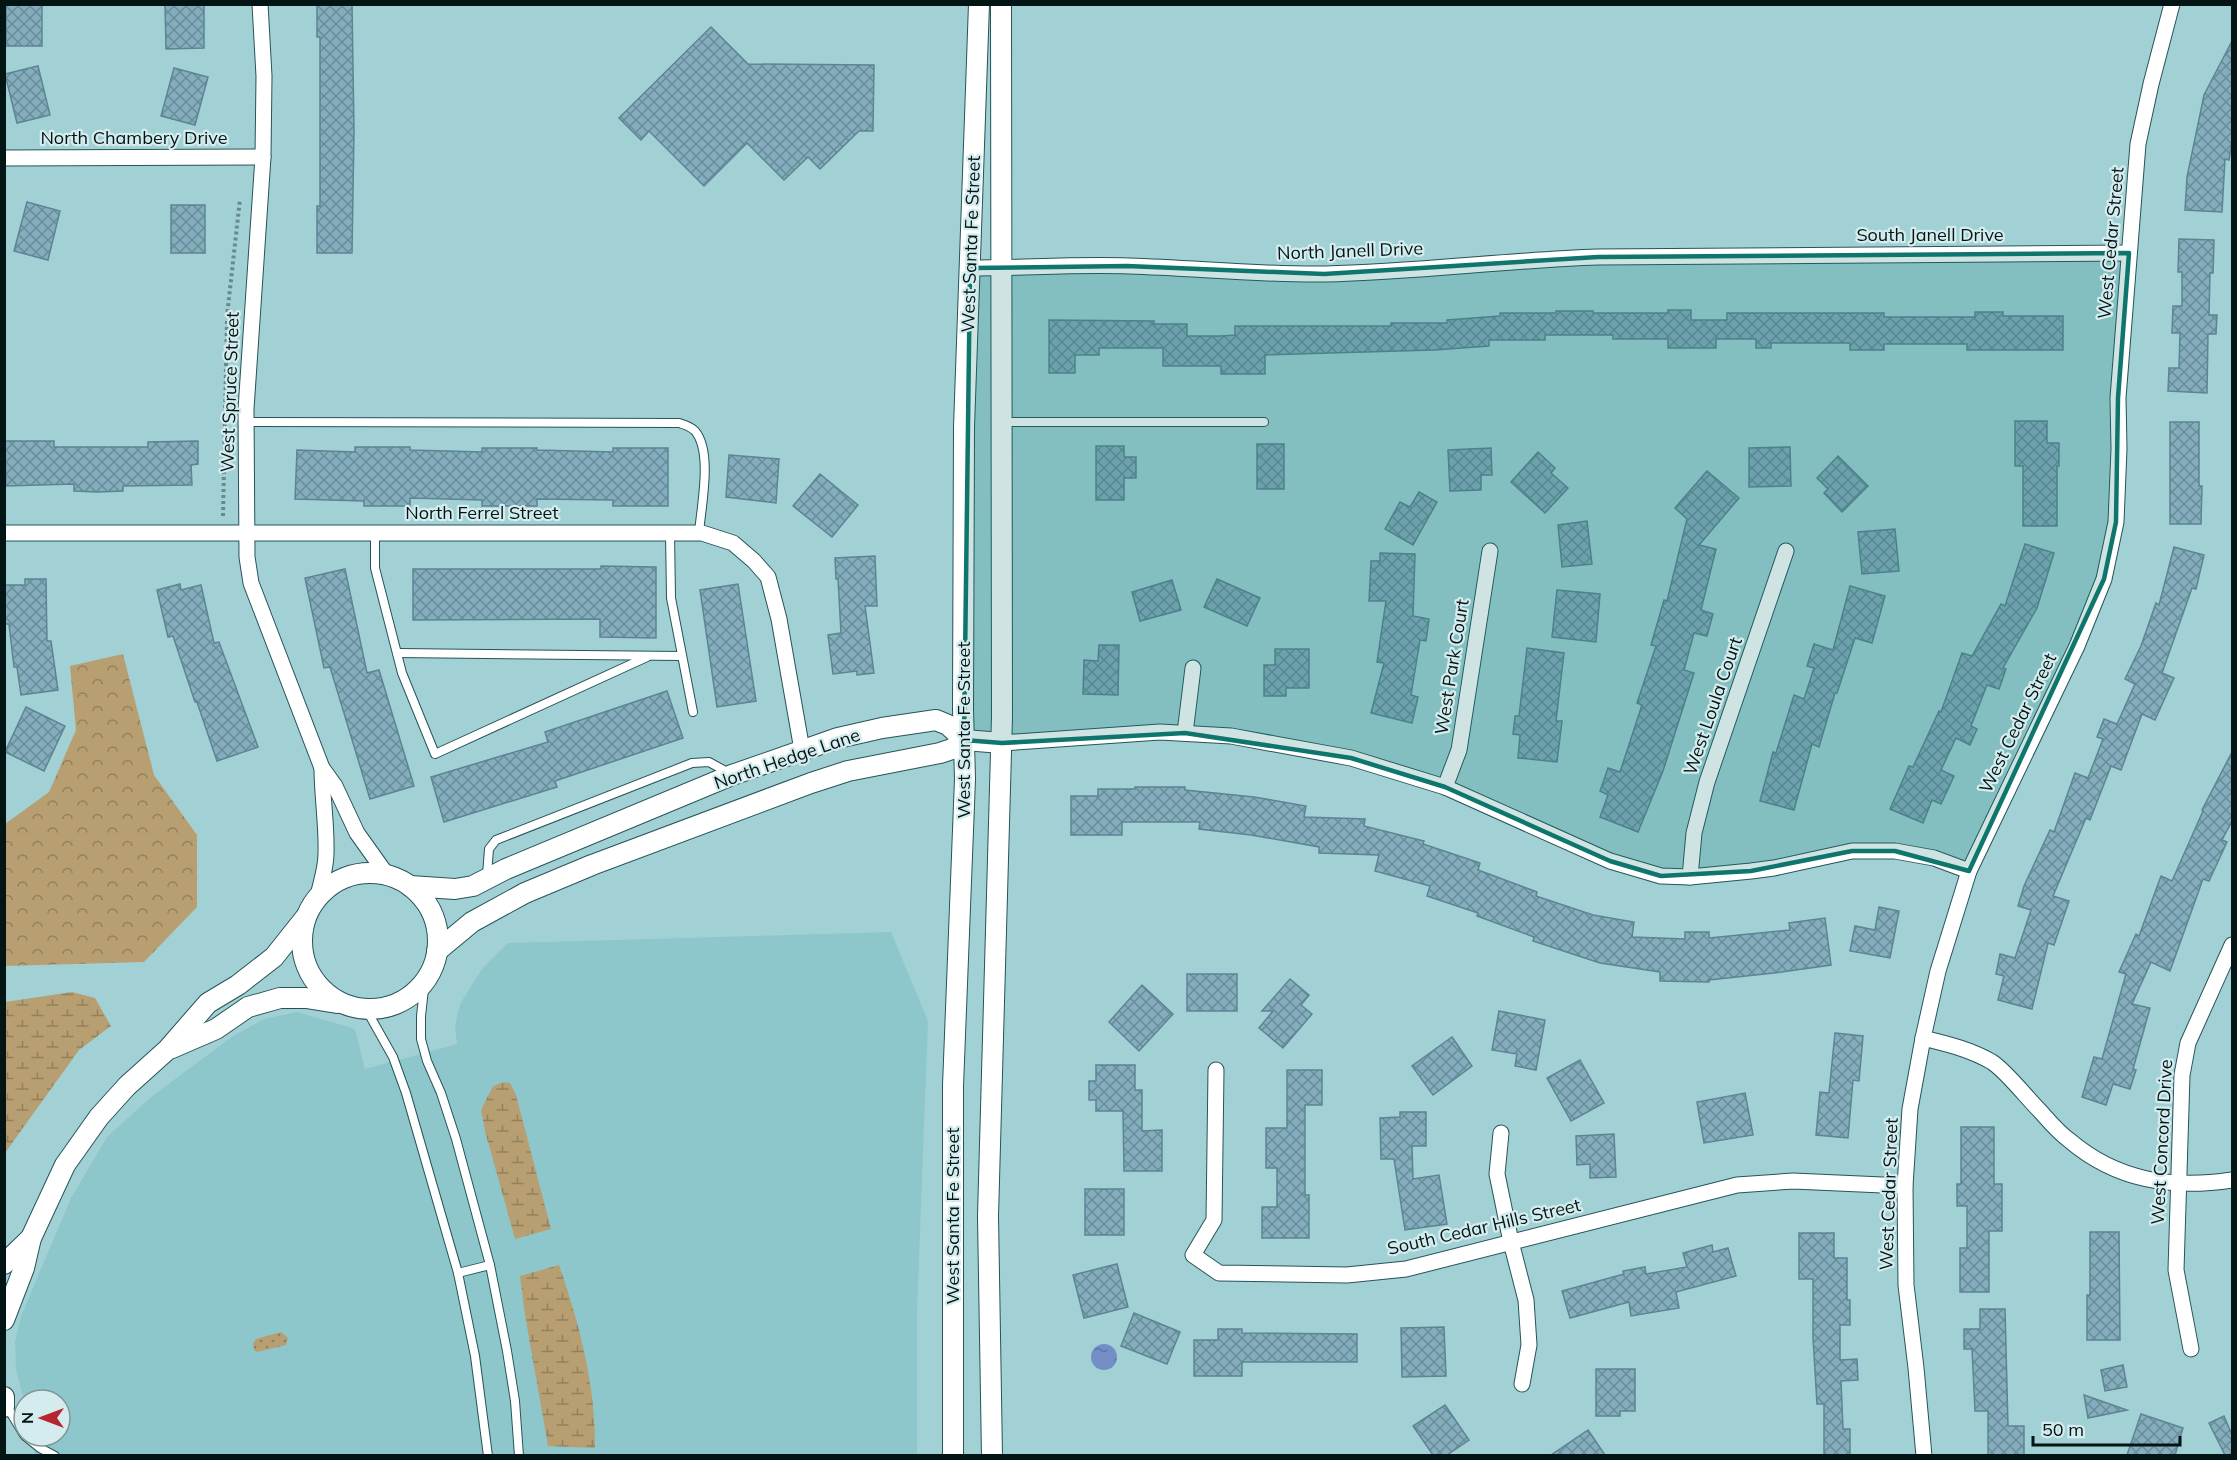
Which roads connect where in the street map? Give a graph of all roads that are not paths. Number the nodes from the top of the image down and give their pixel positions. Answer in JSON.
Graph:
{"nodes":[{"id":1,"x":261,"y":4,"type":"edge"},
{"id":2,"x":979,"y":4,"type":"edge"},
{"id":3,"x":1001,"y":4,"type":"edge"},
{"id":4,"x":2172,"y":4,"type":"edge"},
{"id":5,"x":263,"y":157,"type":"junction"},
{"id":6,"x":4,"y":158,"type":"edge"},
{"id":7,"x":2129,"y":253,"type":"junction"},
{"id":8,"x":1731,"y":256,"type":"joint"},
{"id":9,"x":970,"y":268,"type":"junction"},
{"id":10,"x":1001,"y":268,"type":"junction"},
{"id":11,"x":246,"y":422,"type":"junction"},
{"id":12,"x":1003,"y":422,"type":"junction"},
{"id":13,"x":1264,"y":422,"type":"dead end"},
{"id":14,"x":247,"y":532,"type":"junction"},
{"id":15,"x":375,"y":532,"type":"junction"},
{"id":16,"x":4,"y":533,"type":"edge"},
{"id":17,"x":670,"y":533,"type":"junction"},
{"id":18,"x":699,"y":533,"type":"junction"},
{"id":19,"x":1490,"y":551,"type":"dead end"},
{"id":20,"x":1786,"y":551,"type":"dead end"},
{"id":21,"x":397,"y":653,"type":"junction"},
{"id":22,"x":682,"y":656,"type":"junction"},
{"id":23,"x":647,"y":657,"type":"junction"},
{"id":24,"x":1193,"y":668,"type":"dead end"},
{"id":25,"x":693,"y":712,"type":"dead end"},
{"id":26,"x":1185,"y":733,"type":"junction"},
{"id":27,"x":964,"y":740,"type":"junction"},
{"id":28,"x":1002,"y":742,"type":"junction"},
{"id":29,"x":802,"y":750,"type":"junction"},
{"id":30,"x":322,"y":768,"type":"junction"},
{"id":31,"x":732,"y":775,"type":"junction"},
{"id":32,"x":1445,"y":787,"type":"junction"},
{"id":33,"x":1969,"y":871,"type":"junction"},
{"id":34,"x":387,"y":874,"type":"junction"},
{"id":35,"x":1690,"y":877,"type":"junction"},
{"id":36,"x":487,"y":880,"type":"junction"},
{"id":37,"x":410,"y":885,"type":"junction"},
{"id":38,"x":318,"y":896,"type":"junction"},
{"id":39,"x":305,"y":918,"type":"junction"},
{"id":40,"x":2232,"y":945,"type":"edge"},
{"id":41,"x":437,"y":951,"type":"junction"},
{"id":42,"x":425,"y":980,"type":"junction"},
{"id":43,"x":341,"y":1003,"type":"junction"},
{"id":44,"x":366,"y":1009,"type":"junction"},
{"id":45,"x":1923,"y":1038,"type":"junction"},
{"id":46,"x":167,"y":1050,"type":"junction"},
{"id":47,"x":1216,"y":1070,"type":"dead end"},
{"id":48,"x":1501,"y":1133,"type":"dead end"},
{"id":49,"x":2232,"y":1180,"type":"edge"},
{"id":50,"x":2178,"y":1184,"type":"junction"},
{"id":51,"x":1905,"y":1186,"type":"junction"},
{"id":52,"x":31,"y":1238,"type":"junction"},
{"id":53,"x":1511,"y":1242,"type":"junction"},
{"id":54,"x":4,"y":1264,"type":"edge"},
{"id":55,"x":489,"y":1265,"type":"junction"},
{"id":56,"x":458,"y":1273,"type":"junction"},
{"id":57,"x":4,"y":1320,"type":"edge"},
{"id":58,"x":2191,"y":1349,"type":"dead end"},
{"id":59,"x":1522,"y":1384,"type":"dead end"},
{"id":60,"x":4,"y":1397,"type":"edge"},
{"id":61,"x":5,"y":1406,"type":"edge"},
{"id":62,"x":40,"y":1448,"type":"edge"},
{"id":63,"x":55,"y":1455,"type":"edge"},
{"id":64,"x":488,"y":1455,"type":"edge"},
{"id":65,"x":519,"y":1455,"type":"edge"},
{"id":66,"x":953,"y":1455,"type":"edge"},
{"id":67,"x":992,"y":1455,"type":"edge"},
{"id":68,"x":1924,"y":1455,"type":"edge"}],
"edges":[{"from":1,"to":5,"type":"street","name":"West Spruce Street"},
{"from":2,"to":9,"type":"street","name":"West Santa Fe Street"},
{"from":3,"to":10,"type":"street","name":"West Santa Fe Street"},
{"from":4,"to":7,"type":"street","name":"West Cedar Street"},
{"from":5,"to":6,"type":"street","name":"North Chambery Drive"},
{"from":5,"to":11,"type":"street","name":"West Spruce Street"},
{"from":7,"to":8,"type":"street","name":"South Janell Drive"},
{"from":7,"to":33,"type":"street","name":"West Cedar Street"},
{"from":8,"to":10,"type":"street","name":"North Janell Drive"},
{"from":9,"to":10,"type":"street","name":"North Janell Drive"},
{"from":9,"to":27,"type":"street","name":"West Santa Fe Street"},
{"from":10,"to":12,"type":"street","name":"West Santa Fe Street"},
{"from":11,"to":14,"type":"street","name":"West Spruce Street"},
{"from":11,"to":18,"type":"lane"},
{"from":12,"to":13,"type":"lane"},
{"from":12,"to":28,"type":"street","name":"West Santa Fe Street"},
{"from":14,"to":15,"type":"street","name":"North Ferrel Street"},
{"from":14,"to":16,"type":"street","name":"North Ferrel Street"},
{"from":14,"to":30,"type":"street","name":"West Spruce Street"},
{"from":15,"to":17,"type":"street","name":"North Ferrel Street"},
{"from":15,"to":21,"type":"lane"},
{"from":17,"to":18,"type":"street","name":"North Ferrel Street"},
{"from":17,"to":22,"type":"lane"},
{"from":18,"to":29,"type":"street","name":"North Ferrel Street"},
{"from":19,"to":32,"type":"street","name":"West Park Court"},
{"from":20,"to":35,"type":"street","name":"West Loula Court"},
{"from":21,"to":23,"type":"lane"},
{"from":21,"to":23,"type":"lane"},
{"from":22,"to":23,"type":"lane"},
{"from":22,"to":25,"type":"lane"},
{"from":24,"to":26,"type":"street"},
{"from":26,"to":28,"type":"street"},
{"from":26,"to":32,"type":"street"},
{"from":27,"to":28,"type":"street"},
{"from":27,"to":29,"type":"street","name":"North Hedge Lane"},
{"from":27,"to":41,"type":"street","name":"North Hedge Lane"},
{"from":27,"to":66,"type":"street","name":"West Santa Fe Street"},
{"from":28,"to":67,"type":"street","name":"West Santa Fe Street"},
{"from":29,"to":31,"type":"street","name":"North Hedge Lane"},
{"from":30,"to":34,"type":"street","name":"West Spruce Street"},
{"from":30,"to":38,"type":"street","name":"West Spruce Street"},
{"from":31,"to":36,"type":"street","name":"North Hedge Lane"},
{"from":31,"to":36,"type":"lane"},
{"from":32,"to":35,"type":"street"},
{"from":33,"to":35,"type":"street"},
{"from":33,"to":45,"type":"street","name":"West Cedar Street"},
{"from":34,"to":37,"type":"street"},
{"from":34,"to":38,"type":"street"},
{"from":36,"to":37,"type":"street","name":"North Hedge Lane"},
{"from":37,"to":41,"type":"street"},
{"from":38,"to":39,"type":"street"},
{"from":39,"to":43,"type":"street"},
{"from":39,"to":46,"type":"street"},
{"from":40,"to":50,"type":"street","name":"West Concord Drive"},
{"from":41,"to":42,"type":"street"},
{"from":42,"to":44,"type":"street"},
{"from":42,"to":55,"type":"lane"},
{"from":43,"to":44,"type":"street"},
{"from":43,"to":46,"type":"street"},
{"from":44,"to":56,"type":"lane"},
{"from":45,"to":50,"type":"street"},
{"from":45,"to":51,"type":"street","name":"West Cedar Street"},
{"from":46,"to":52,"type":"street"},
{"from":47,"to":53,"type":"street","name":"South Cedar Hills Street"},
{"from":48,"to":53,"type":"street"},
{"from":49,"to":50,"type":"street"},
{"from":50,"to":58,"type":"street","name":"West Concord Drive"},
{"from":51,"to":53,"type":"street","name":"South Cedar Hills Street"},
{"from":51,"to":68,"type":"street","name":"West Cedar Street"},
{"from":52,"to":54,"type":"street"},
{"from":52,"to":57,"type":"street"},
{"from":53,"to":59,"type":"street"},
{"from":55,"to":56,"type":"lane"},
{"from":55,"to":65,"type":"lane"},
{"from":56,"to":64,"type":"lane"},
{"from":60,"to":61,"type":"street"},
{"from":62,"to":63,"type":"lane"}]}
